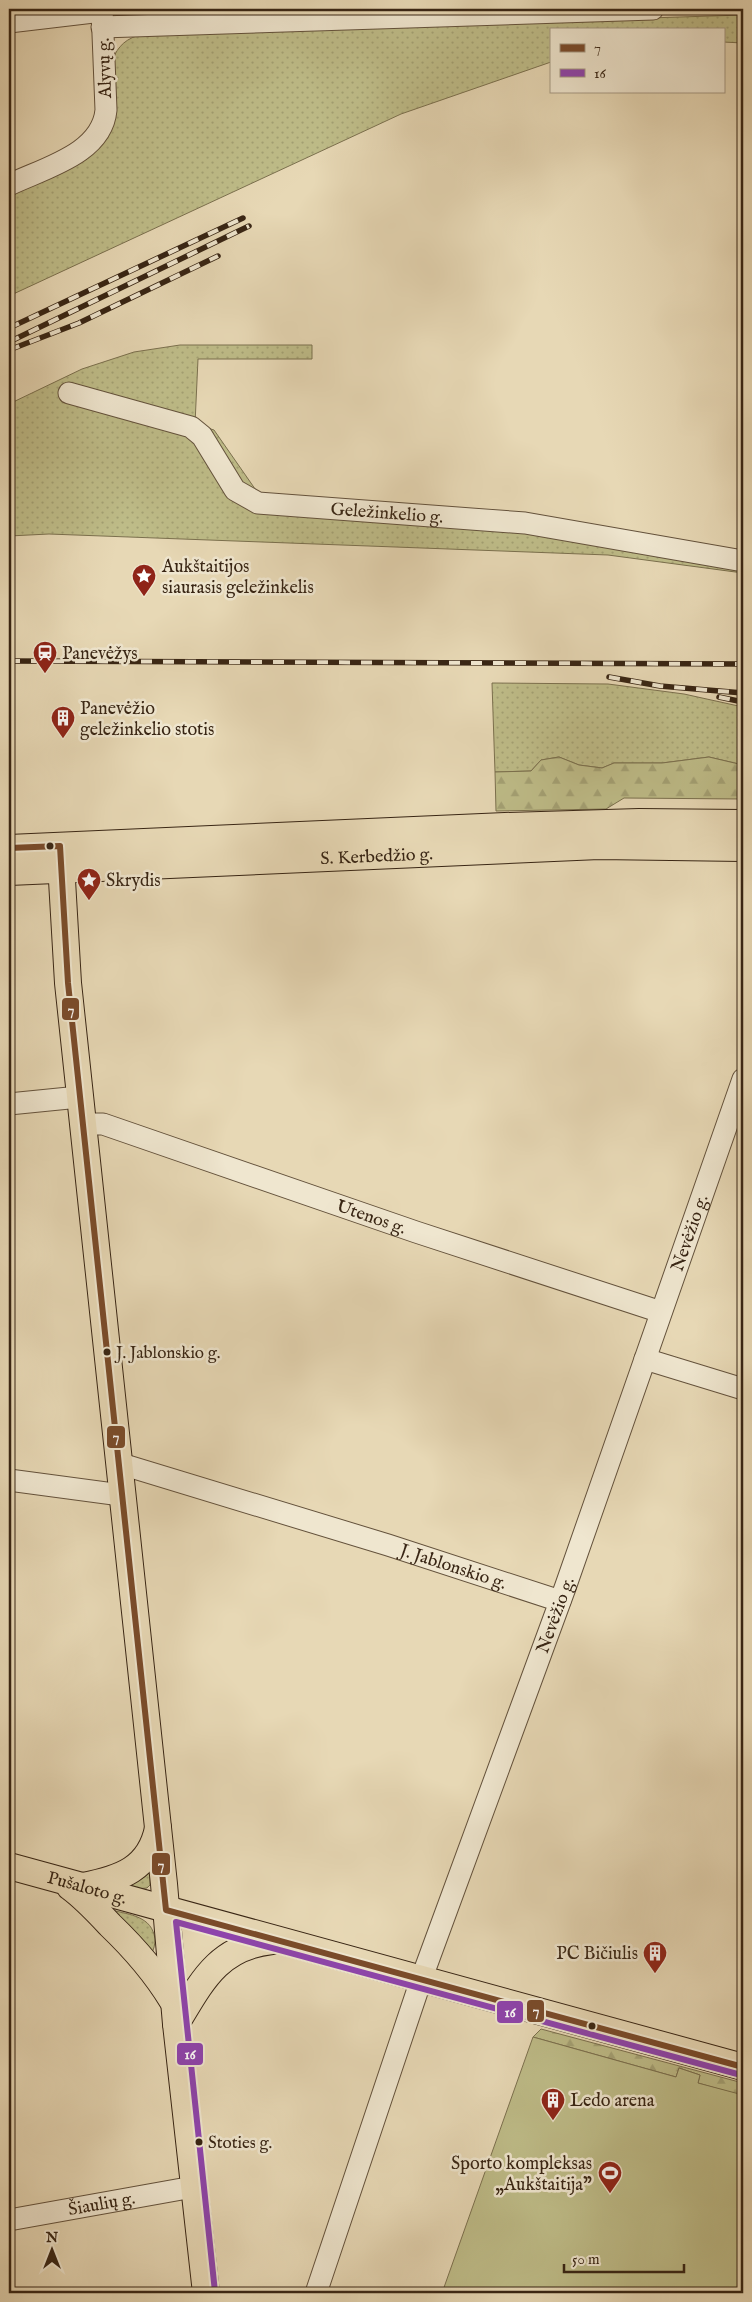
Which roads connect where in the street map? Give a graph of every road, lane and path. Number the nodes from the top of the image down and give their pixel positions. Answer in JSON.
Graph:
{"nodes":[{"id":1,"x":654,"y":9,"type":"edge"},
{"id":2,"x":469,"y":12,"type":"edge"},
{"id":3,"x":102,"y":15,"type":"edge"},
{"id":4,"x":9,"y":22,"type":"edge"},
{"id":5,"x":9,"y":185,"type":"edge"},
{"id":6,"x":68,"y":393,"type":"dead end"},
{"id":7,"x":743,"y":561,"type":"edge"},
{"id":8,"x":743,"y":823,"type":"edge"},
{"id":9,"x":9,"y":848,"type":"edge"},
{"id":10,"x":743,"y":848,"type":"edge"},
{"id":11,"x":60,"y":858,"type":"junction"},
{"id":12,"x":9,"y":872,"type":"edge"},
{"id":13,"x":743,"y":1078,"type":"edge"},
{"id":14,"x":79,"y":1096,"type":"junction"},
{"id":15,"x":9,"y":1104,"type":"edge"},
{"id":16,"x":83,"y":1124,"type":"junction"},
{"id":17,"x":661,"y":1312,"type":"junction"},
{"id":18,"x":645,"y":1359,"type":"junction"},
{"id":19,"x":743,"y":1389,"type":"edge"},
{"id":20,"x":118,"y":1463,"type":"junction"},
{"id":21,"x":9,"y":1480,"type":"edge"},
{"id":22,"x":121,"y":1495,"type":"junction"},
{"id":23,"x":560,"y":1601,"type":"junction"},
{"id":24,"x":158,"y":1827,"type":"junction"},
{"id":25,"x":9,"y":1866,"type":"edge"},
{"id":26,"x":71,"y":1884,"type":"junction"},
{"id":27,"x":166,"y":1910,"type":"junction"},
{"id":28,"x":276,"y":1941,"type":"junction"},
{"id":29,"x":421,"y":1980,"type":"junction"},
{"id":30,"x":175,"y":2013,"type":"junction"},
{"id":31,"x":743,"y":2067,"type":"edge"},
{"id":32,"x":193,"y":2186,"type":"junction"},
{"id":33,"x":9,"y":2220,"type":"edge"},
{"id":34,"x":206,"y":2293,"type":"edge"},
{"id":35,"x":316,"y":2293,"type":"edge"}],
"edges":[{"from":1,"to":2,"type":"street","name":"Alyvų g."},
{"from":2,"to":3,"type":"street","name":"Alyvų g."},
{"from":3,"to":4,"type":"street"},
{"from":3,"to":5,"type":"street","name":"Alyvų g."},
{"from":6,"to":7,"type":"street","name":"Geležinkelio g."},
{"from":8,"to":11,"type":"main road","name":"S. Kerbedžio g."},
{"from":9,"to":11,"type":"main road","name":"S. Kerbedžio g."},
{"from":10,"to":11,"type":"main road","name":"S. Kerbedžio g."},
{"from":11,"to":12,"type":"main road","name":"S. Kerbedžio g."},
{"from":11,"to":14,"type":"main road"},
{"from":13,"to":17,"type":"street","name":"Nevėžio g."},
{"from":14,"to":15,"type":"street"},
{"from":14,"to":16,"type":"main road"},
{"from":16,"to":17,"type":"street","name":"Utenos g."},
{"from":16,"to":20,"type":"main road"},
{"from":17,"to":18,"type":"street","name":"Nevėžio g."},
{"from":18,"to":19,"type":"street"},
{"from":18,"to":23,"type":"street","name":"Nevėžio g."},
{"from":20,"to":22,"type":"main road"},
{"from":20,"to":23,"type":"street","name":"J. Jablonskio g."},
{"from":21,"to":22,"type":"street"},
{"from":22,"to":24,"type":"main road"},
{"from":23,"to":29,"type":"street","name":"Nevėžio g."},
{"from":24,"to":26,"type":"main road"},
{"from":24,"to":27,"type":"main road"},
{"from":25,"to":26,"type":"main road","name":"Pušaloto g."},
{"from":26,"to":27,"type":"main road","name":"Pušaloto g."},
{"from":26,"to":30,"type":"main road"},
{"from":27,"to":28,"type":"main road","name":"Pušaloto g."},
{"from":27,"to":30,"type":"main road"},
{"from":28,"to":29,"type":"main road","name":"Pušaloto g."},
{"from":28,"to":30,"type":"main road"},
{"from":29,"to":31,"type":"main road","name":"Pušaloto g."},
{"from":29,"to":35,"type":"street","name":"Nevėžio g."},
{"from":30,"to":32,"type":"main road"},
{"from":32,"to":33,"type":"street","name":"Šiaulių g."},
{"from":32,"to":34,"type":"main road"}]}
